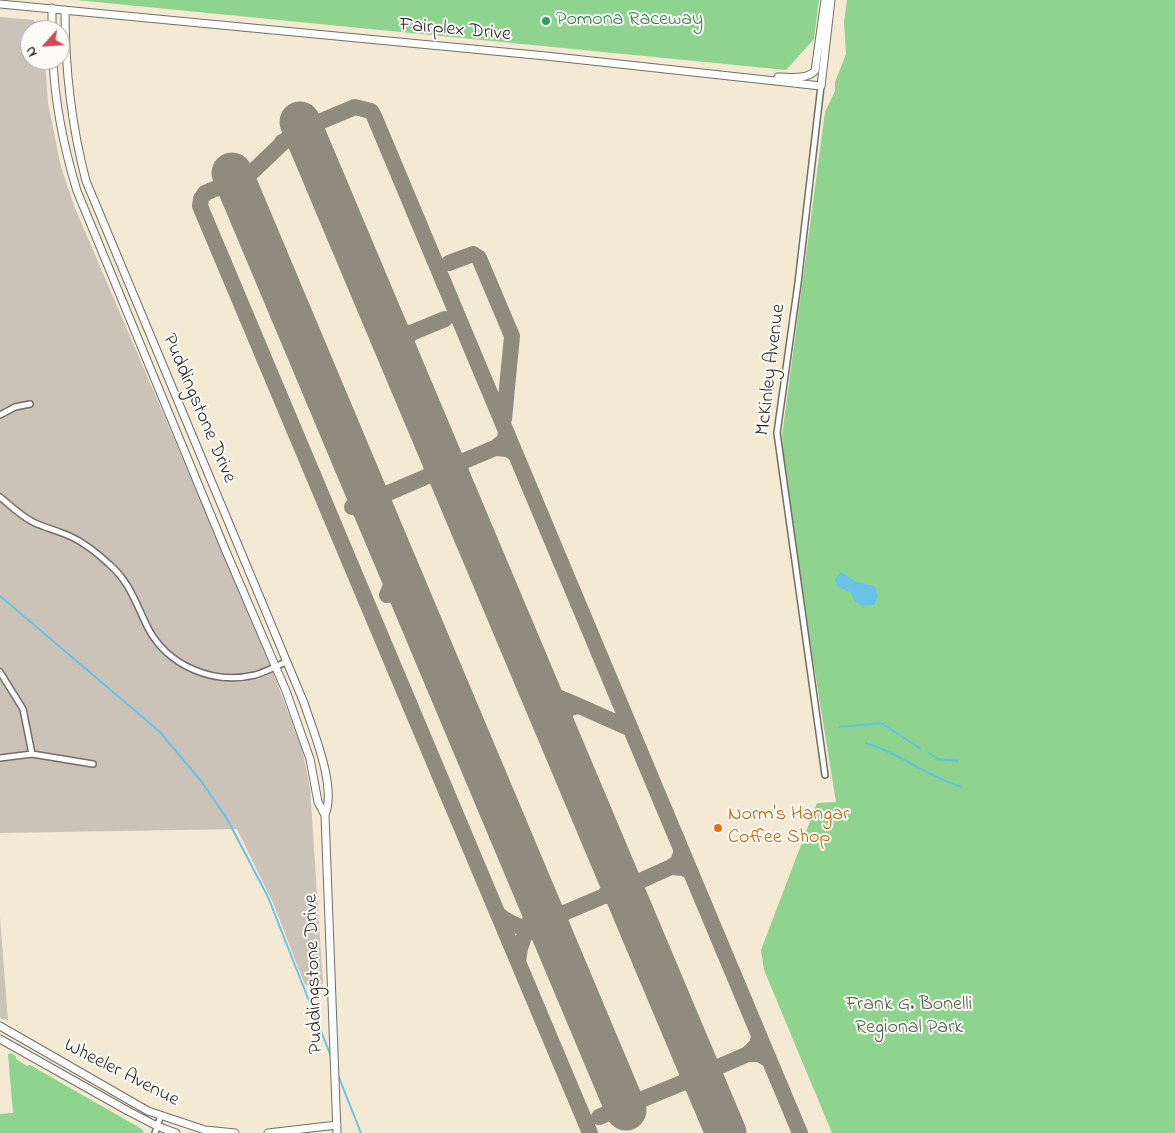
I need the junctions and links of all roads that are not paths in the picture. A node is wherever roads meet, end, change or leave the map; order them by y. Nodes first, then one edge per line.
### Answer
1 (825, 0) edge
2 (831, 0) edge
3 (0, 4) edge
4 (52, 8) junction
5 (65, 10) junction
6 (52, 20) edge
7 (54, 70) edge
8 (755, 78) junction
9 (821, 86) junction
10 (30, 404) dead end
11 (0, 415) edge
12 (0, 497) edge
13 (286, 662) junction
14 (276, 666) junction
15 (0, 672) edge
16 (32, 754) junction
17 (0, 758) edge
18 (93, 764) dead end
19 (825, 775) dead end
20 (325, 815) junction
21 (0, 1026) edge
22 (0, 1040) edge
23 (161, 1115) junction
24 (337, 1129) edge
25 (156, 1130) edge
26 (176, 1133) edge
27 (234, 1133) edge
28 (268, 1133) edge

1 - 8 street
2 - 9 street
3 - 4 street, Fairplex Drive
4 - 5 street, Fairplex Drive
4 - 6 street
5 - 8 street, Fairplex Drive
5 - 13 street, Puddingstone Drive
7 - 14 street, Puddingstone Drive
8 - 9 street, Fairplex Drive
9 - 19 street, McKinley Avenue
10 - 11 street
12 - 14 street
13 - 14 street
13 - 20 street, Puddingstone Drive
14 - 20 street, Puddingstone Drive
15 - 16 street
16 - 17 street
16 - 18 street
20 - 24 street, Puddingstone Drive
21 - 23 street, Wheeler Avenue
22 - 25 street, Wheeler Avenue
23 - 25 street
23 - 27 street, Wheeler Avenue
24 - 28 street
25 - 26 street, Wheeler Avenue

